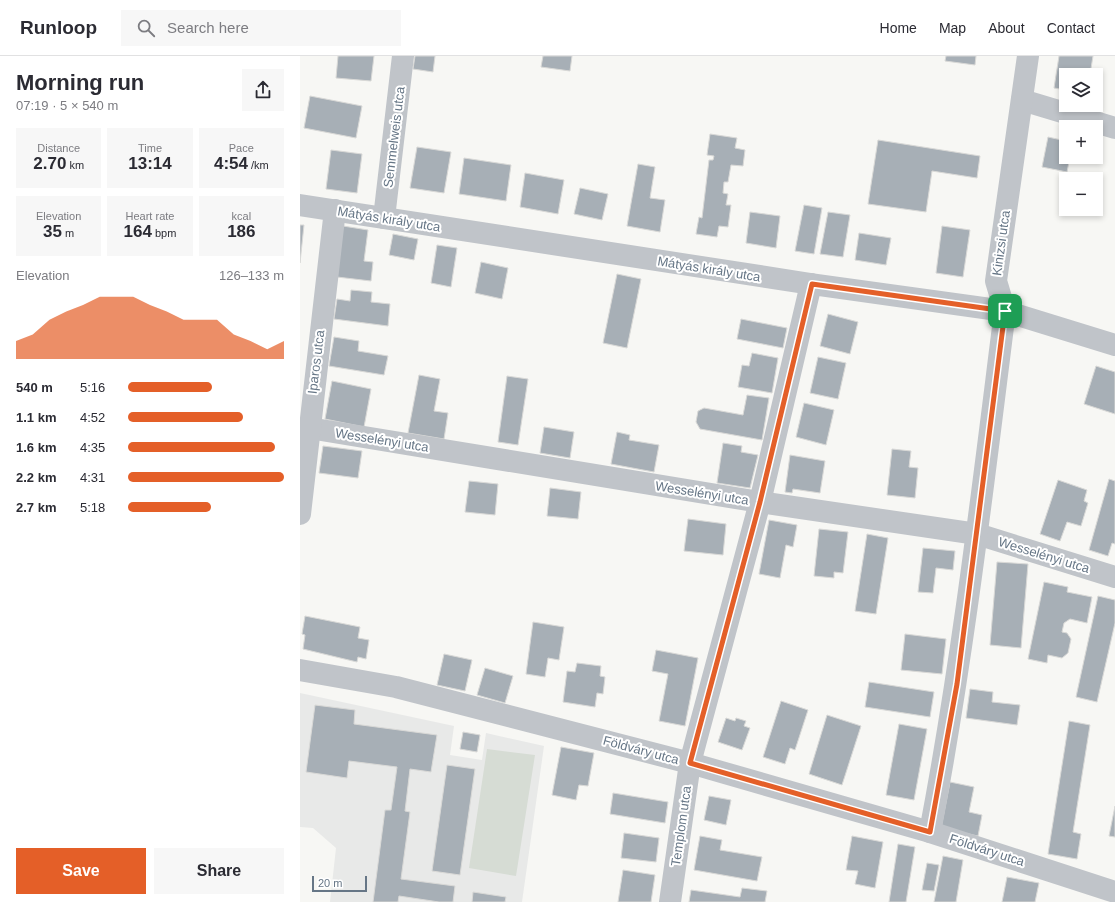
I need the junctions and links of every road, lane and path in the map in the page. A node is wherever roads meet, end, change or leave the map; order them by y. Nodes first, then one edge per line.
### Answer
1 (404, 56) edge
2 (1028, 56) edge
3 (1022, 100) junction
4 (1115, 128) edge
5 (300, 206) edge
6 (334, 210) junction
7 (384, 218) junction
8 (812, 284) junction
9 (1005, 311) junction
10 (1115, 345) edge
11 (308, 428) junction
12 (760, 502) junction
13 (300, 514) edge
14 (977, 534) junction
15 (1115, 577) edge
16 (300, 670) edge
17 (690, 763) junction
18 (930, 832) junction
19 (1115, 892) edge
20 (670, 902) edge

1 - 7 street, Semmelweis utca
2 - 3 street, Kinizsi utca
3 - 4 street
3 - 9 street, Kinizsi utca
5 - 6 street, Mátyás király utca
6 - 7 street, Mátyás király utca
6 - 11 street, Iparos utca
7 - 8 street, Mátyás király utca
8 - 9 street, Mátyás király utca
8 - 12 street, Templom utca
9 - 10 street, Mátyás király utca
9 - 14 street, Kinizsi utca
11 - 12 street, Wesselényi utca
11 - 13 street, Iparos utca
12 - 14 street, Wesselényi utca
12 - 17 street, Templom utca
14 - 15 street, Wesselényi utca
14 - 18 street, Kinizsi utca
16 - 17 street, Földváry utca
17 - 18 street, Földváry utca
17 - 20 street, Templom utca
18 - 19 street, Földváry utca

